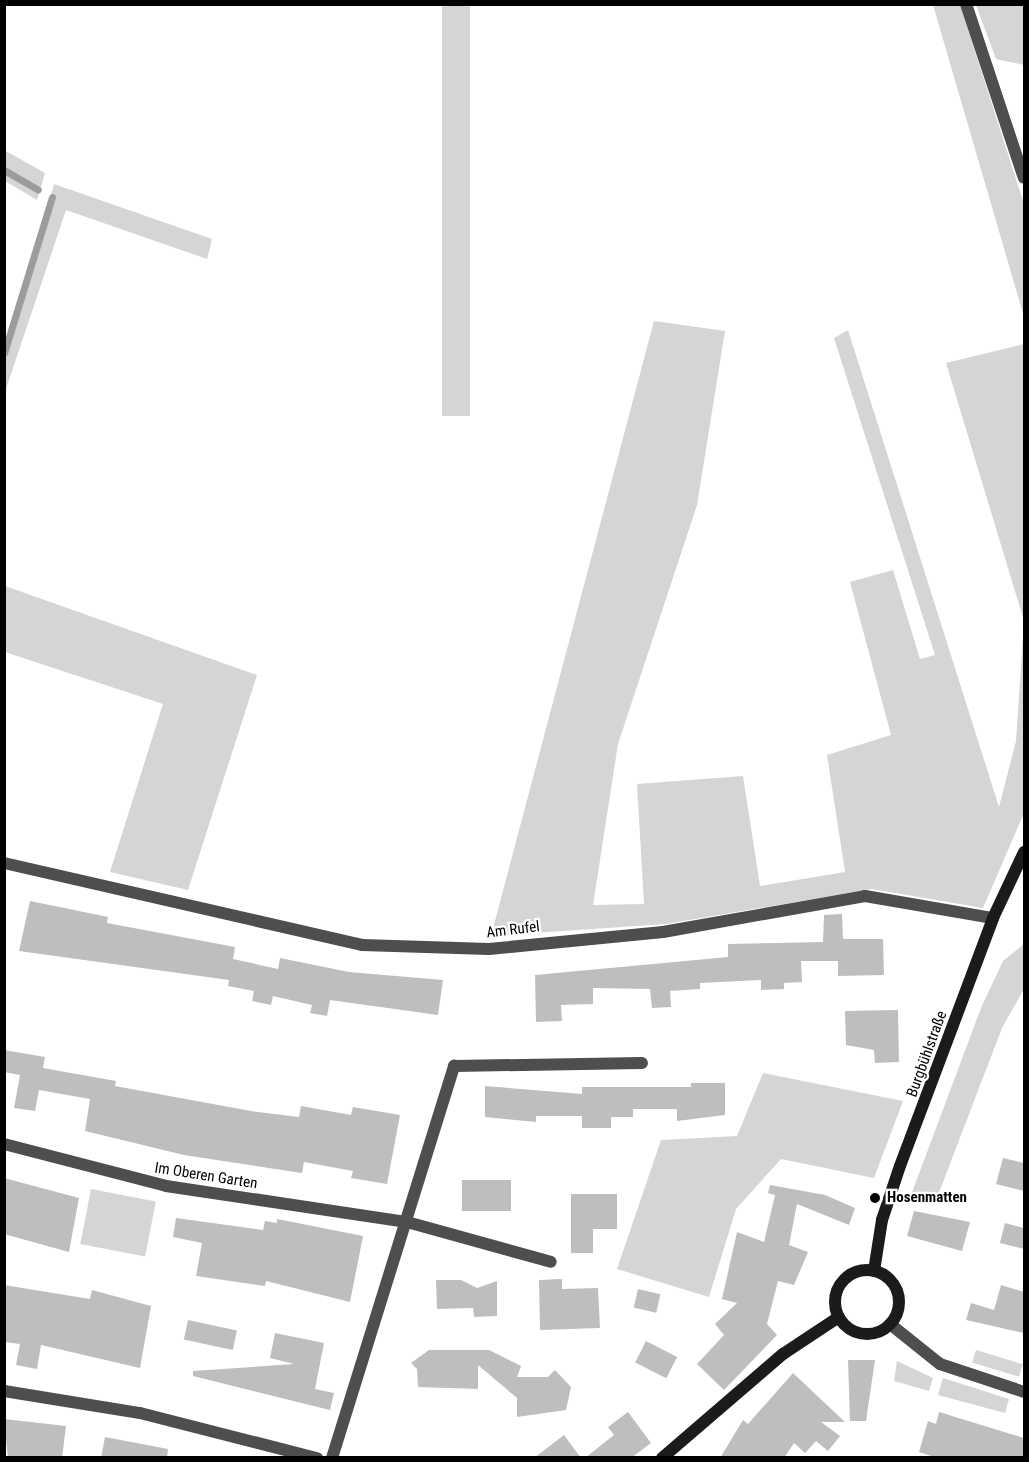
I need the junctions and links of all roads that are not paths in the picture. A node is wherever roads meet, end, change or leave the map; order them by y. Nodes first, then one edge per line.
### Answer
1 (966, 4) edge
2 (1024, 178) edge
3 (1024, 852) edge
4 (4, 863) edge
5 (993, 918) junction
6 (642, 1062) dead end
7 (4, 1144) edge
8 (407, 1222) junction
9 (551, 1262) dead end
10 (874, 1271) junction
11 (839, 1317) junction
12 (890, 1324) junction
13 (4, 1391) edge
14 (1024, 1392) edge
15 (316, 1458) edge
16 (332, 1458) edge
17 (662, 1458) edge

1 - 2 street
3 - 5 street, Burgbühlstraße
4 - 5 street, Am Rufel
5 - 10 street, Burgbühlstraße
6 - 8 street
7 - 8 street, Im Oberen Garten
8 - 9 street, Im Oberen Garten
8 - 16 street
10 - 11 street
10 - 12 street
11 - 12 street
11 - 17 street
12 - 14 street
13 - 15 street

